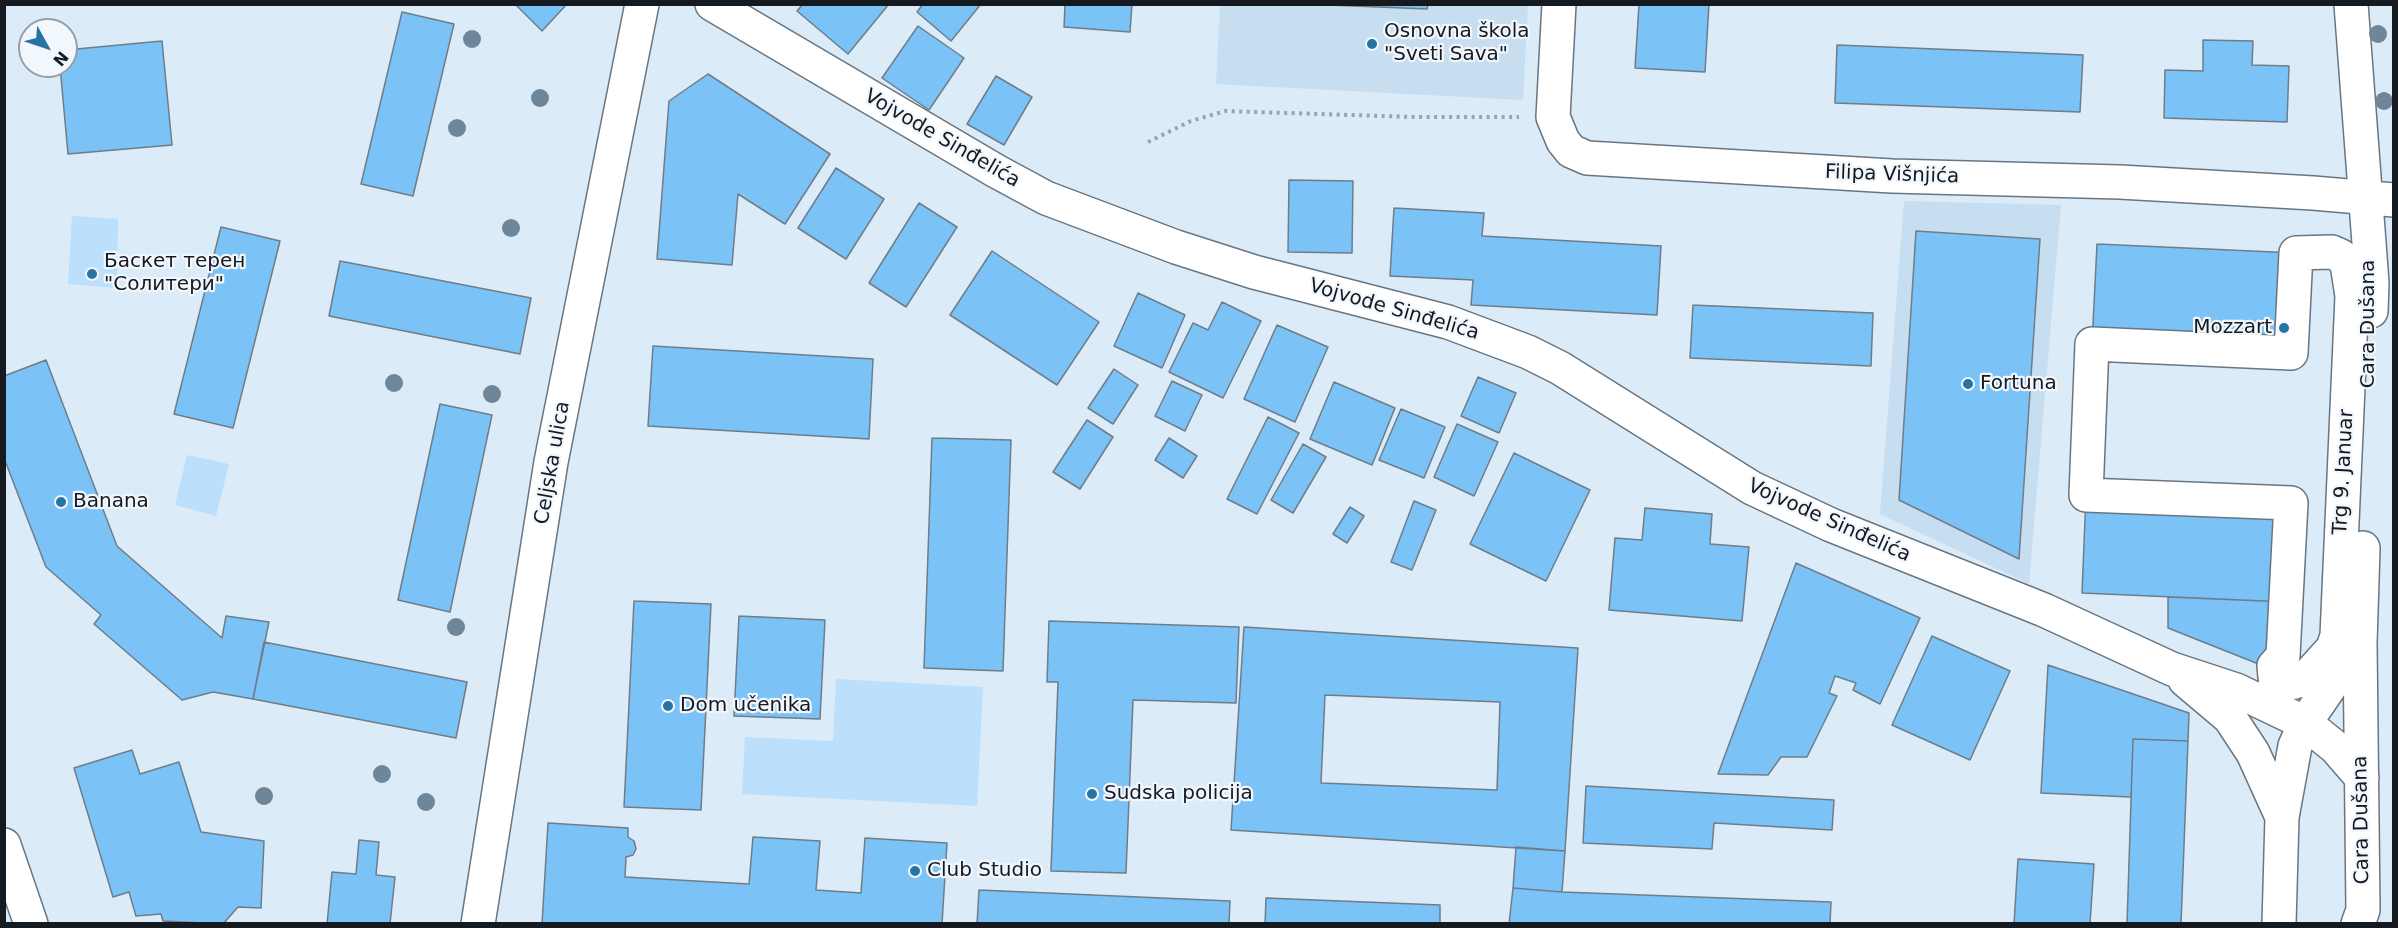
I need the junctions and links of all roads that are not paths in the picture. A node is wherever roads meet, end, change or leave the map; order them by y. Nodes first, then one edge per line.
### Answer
1 (642, 4) edge
2 (712, 4) edge
3 (1559, 4) edge
4 (2351, 4) edge
5 (2379, 199) edge
6 (2086, 495) joint
7 (2360, 643) junction
8 (2172, 669) junction
9 (2305, 723) junction
10 (2362, 777) junction
11 (2282, 817) junction
12 (4, 845) edge
13 (31, 924) edge
14 (478, 924) edge
15 (2279, 924) edge
16 (2358, 924) edge

1 - 14 street, Celjska ulica
2 - 8 street, Vojvode Sinđelića
3 - 5 street, Filipa Višnjića
4 - 5 street, Cara Dušana
5 - 7 street, Cara Dušana
6 - 6 street, Trg 9. Januar
7 - 9 street
7 - 10 street, Cara Dušana
8 - 9 street, Vojvode Sinđelića
8 - 11 street, Vojvode Sinđelića
9 - 10 street, Vojvode Sinđelića
9 - 11 street
10 - 16 street, Cara Dušana
11 - 15 street
12 - 13 street

